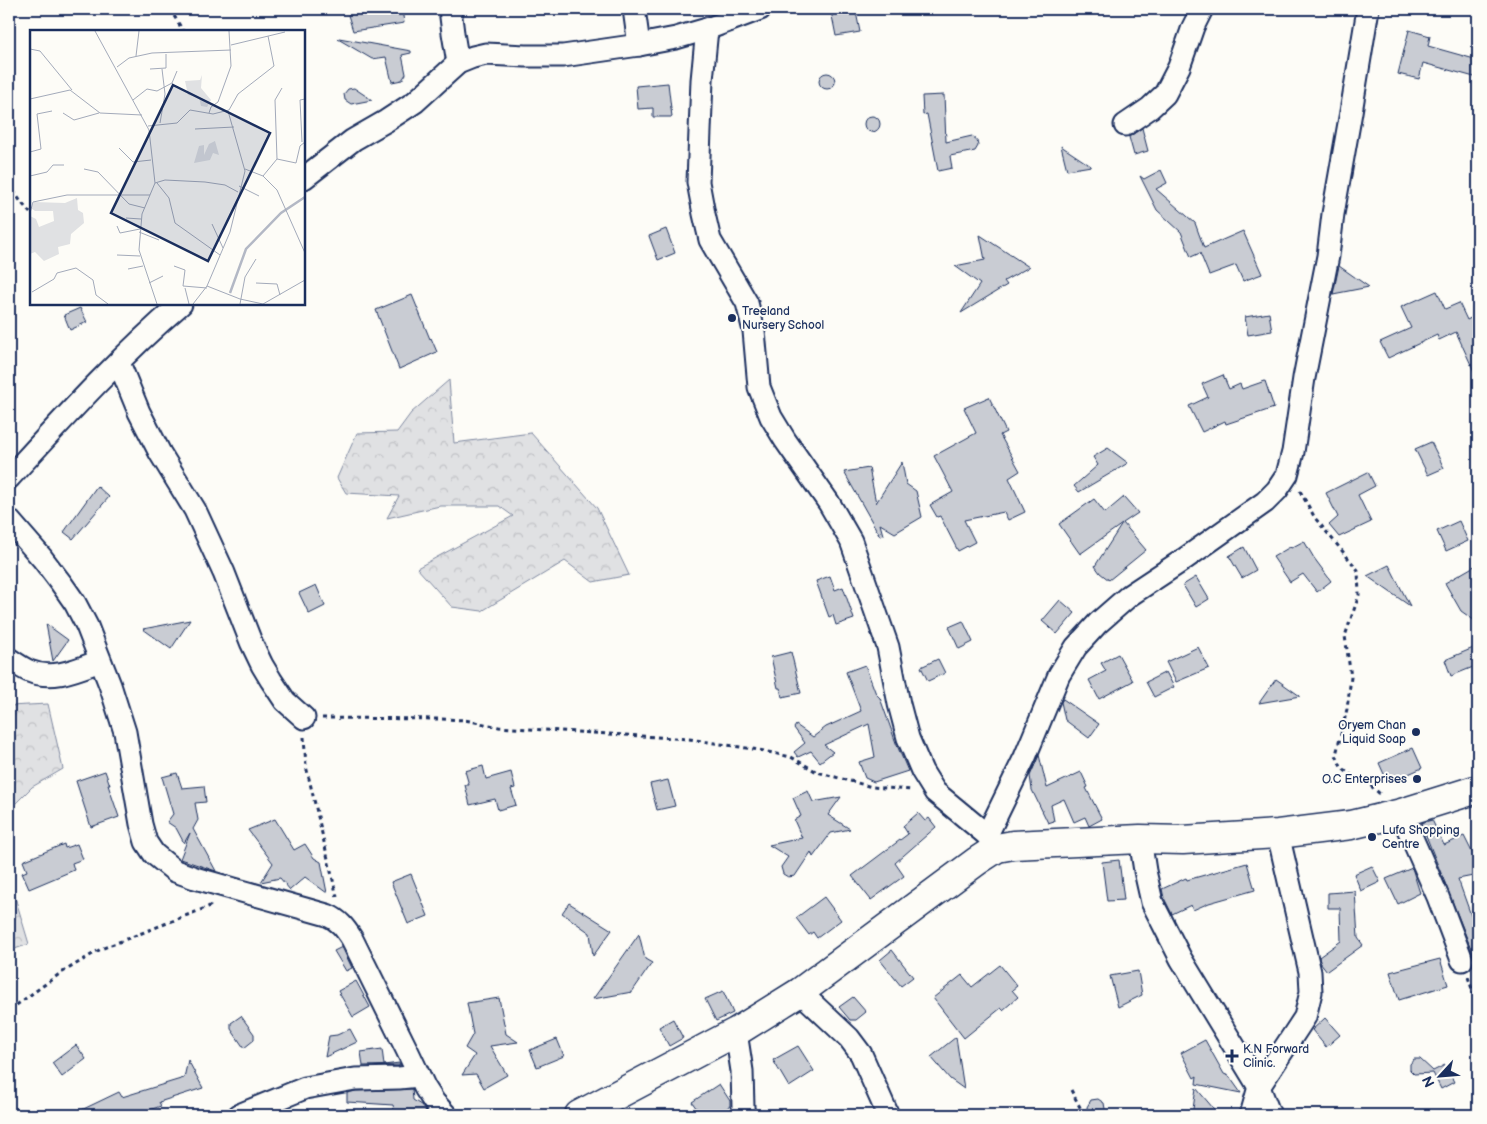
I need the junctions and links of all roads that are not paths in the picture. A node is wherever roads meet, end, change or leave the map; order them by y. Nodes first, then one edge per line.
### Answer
1 (450, 9) edge
2 (634, 9) edge
3 (760, 9) edge
4 (1202, 9) edge
5 (1368, 9) edge
6 (707, 29) junction
7 (639, 45) junction
8 (458, 63) junction
9 (1125, 125) dead end
10 (305, 177) edge
11 (180, 305) edge
12 (119, 363) junction
13 (9, 478) edge
14 (9, 520) edge
15 (9, 659) edge
16 (100, 660) junction
17 (304, 718) road end
18 (1478, 789) edge
19 (1401, 813) junction
20 (1278, 834) junction
21 (1140, 840) junction
22 (992, 842) junction
23 (1462, 960) road end
24 (800, 992) junction
25 (736, 1032) junction
26 (419, 1076) junction
27 (1259, 1087) junction
28 (239, 1115) edge
29 (446, 1115) edge
30 (579, 1115) edge
31 (744, 1115) edge
32 (888, 1115) edge
33 (1251, 1115) edge
34 (1270, 1115) edge

1 - 8 street
2 - 7 street
3 - 6 street
4 - 9 street
5 - 22 street
6 - 7 street
6 - 22 street
7 - 8 street
8 - 10 street
11 - 12 street
12 - 13 street
12 - 17 street
14 - 16 street
15 - 16 street
16 - 26 street
18 - 19 street
19 - 20 street
19 - 23 street
20 - 21 street
20 - 27 street
21 - 22 street
21 - 27 street
22 - 24 street
24 - 25 street
24 - 32 street
25 - 30 street
25 - 31 street
26 - 28 street
26 - 29 street
27 - 33 street
27 - 34 street

